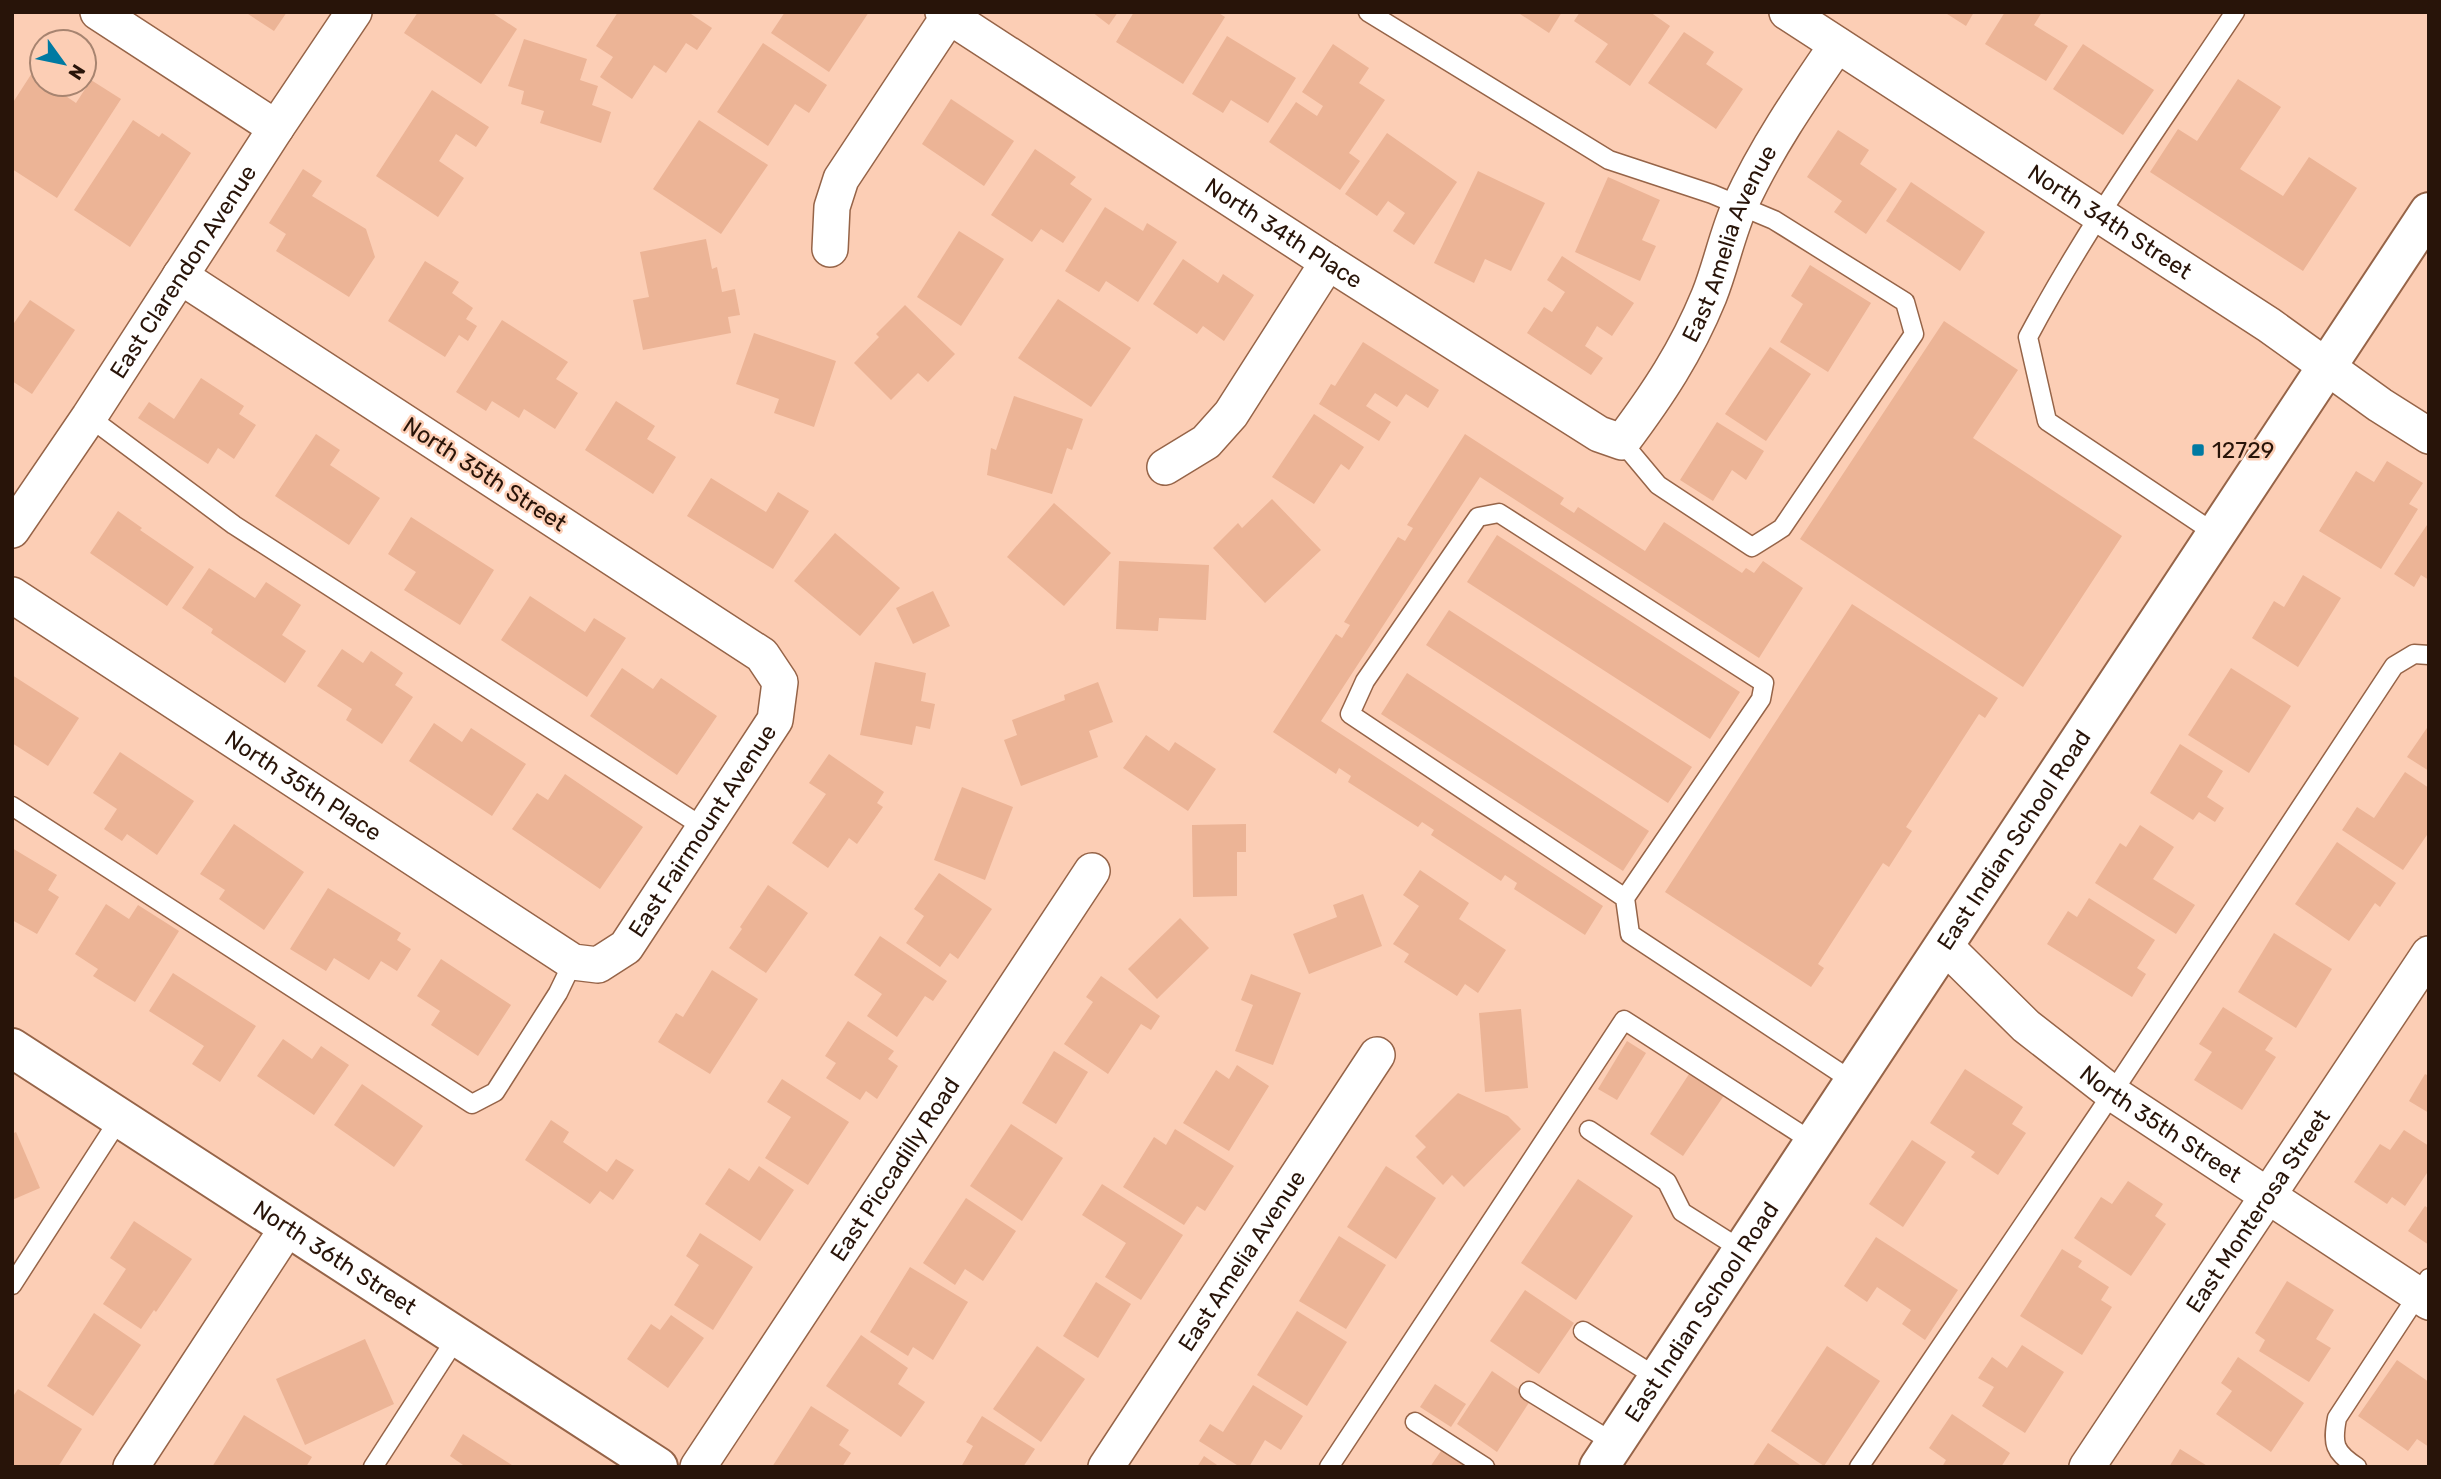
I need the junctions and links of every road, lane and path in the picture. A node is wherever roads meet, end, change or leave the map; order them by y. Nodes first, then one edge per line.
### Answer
1 (97, 12) edge
2 (354, 12) edge
3 (1368, 12) edge
4 (1787, 12) edge
5 (2235, 12) edge
6 (946, 14) edge
7 (1837, 45) junction
8 (276, 128) junction
9 (1740, 205) junction
10 (2429, 212) edge
11 (2100, 215) junction
12 (830, 249) dead end
13 (1328, 262) junction
14 (180, 276) junction
15 (2327, 366) junction
16 (89, 417) junction
17 (2429, 436) edge
18 (1622, 442) junction
19 (1165, 467) dead end
20 (18, 509) edge
21 (2216, 534) junction
22 (12, 595) edge
23 (2429, 655) edge
24 (780, 682) joint
25 (12, 806) edge
26 (703, 827) junction
27 (1092, 871) dead end
28 (1625, 898) junction
29 (1944, 945) junction
30 (2429, 954) edge
31 (585, 963) junction
32 (12, 1048) edge
33 (1377, 1055) dead end
34 (1854, 1082) junction
35 (2112, 1093) junction
36 (120, 1118) junction
37 (1589, 1130) dead end
38 (1813, 1142) junction
39 (2266, 1197) junction
40 (288, 1227) junction
41 (1742, 1250) junction
42 (12, 1285) edge
43 (2425, 1292) edge
44 (1583, 1331) dead end
45 (457, 1337) junction
46 (1658, 1378) junction
47 (1529, 1391) dead end
48 (1416, 1422) dead end
49 (1607, 1455) edge
50 (636, 1461) edge
51 (131, 1467) edge
52 (373, 1467) edge
53 (698, 1467) edge
54 (1106, 1467) edge
55 (1329, 1467) edge
56 (1485, 1467) edge
57 (1858, 1467) edge
58 (2087, 1467) edge
59 (2357, 1467) edge

1 - 8 street
2 - 8 street, East Clarendon Avenue
3 - 9 lane
4 - 7 street, North 34th Street
5 - 11 lane
6 - 12 street
6 - 13 street, North 34th Place
7 - 9 street, East Amelia Avenue
7 - 11 street, North 34th Street
8 - 14 street, East Clarendon Avenue
9 - 18 street, East Amelia Avenue
9 - 18 lane
10 - 15 main road, East Indian School Road
11 - 15 street, North 34th Street
11 - 21 lane
13 - 18 street, North 34th Place
13 - 19 street
14 - 16 street, East Clarendon Avenue
14 - 24 street, North 35th Street
15 - 17 street, North 34th Street
15 - 21 main road, East Indian School Road
16 - 20 street, East Clarendon Avenue
16 - 26 lane
21 - 29 main road, East Indian School Road
22 - 31 street, North 35th Place
23 - 35 lane
24 - 26 street, East Fairmount Avenue
25 - 31 lane
26 - 31 street, East Fairmount Avenue
27 - 53 street, East Piccadilly Road
28 - 28 lane
28 - 34 lane
29 - 34 main road, East Indian School Road
29 - 35 street, North 35th Street
30 - 39 street, East Monterosa Street
32 - 36 main road, North 36th Street
33 - 54 street, East Amelia Avenue
34 - 38 main road, East Indian School Road
35 - 39 street, North 35th Street
35 - 57 lane
36 - 40 main road, North 36th Street
36 - 42 lane
37 - 41 lane
38 - 41 main road, East Indian School Road
38 - 55 lane
39 - 43 street, North 35th Street
39 - 58 street, East Monterosa Street
40 - 45 main road, North 36th Street
40 - 51 street
41 - 46 main road, East Indian School Road
43 - 59 lane
44 - 46 lane
45 - 50 main road, North 36th Street
45 - 52 lane
46 - 49 main road, East Indian School Road
47 - 49 lane
48 - 56 lane

